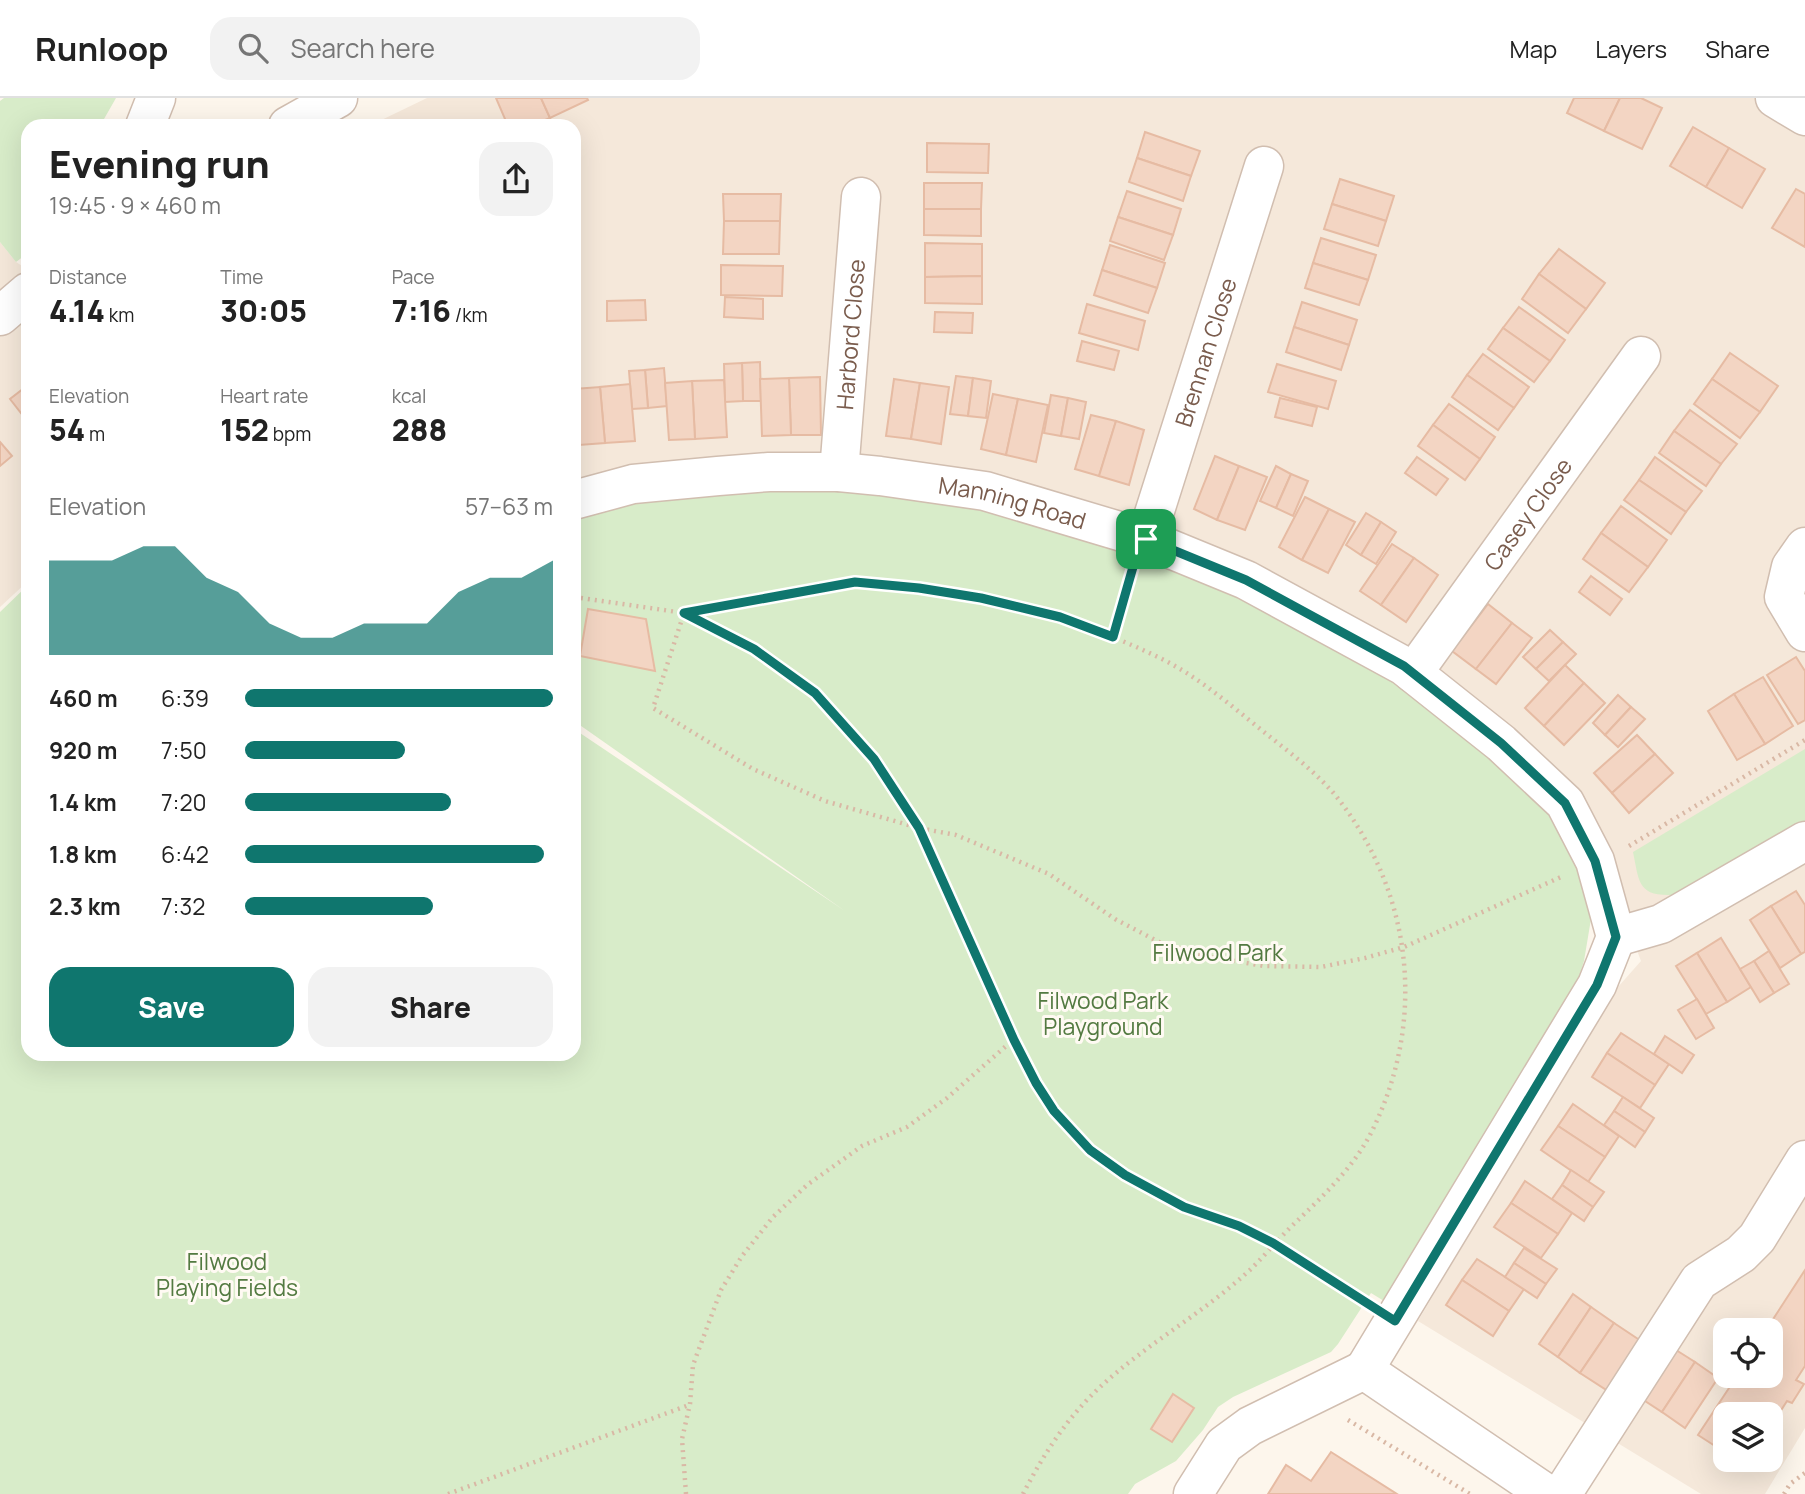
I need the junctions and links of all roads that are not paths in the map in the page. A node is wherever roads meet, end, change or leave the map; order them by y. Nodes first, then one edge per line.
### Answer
1 (156, 98) edge
2 (1775, 98) edge
3 (330, 100) edge
4 (1805, 116) edge
5 (148, 119) edge
6 (299, 119) edge
7 (1264, 166) dead end
8 (861, 197) dead end
9 (21, 298) edge
10 (0, 316) edge
11 (1641, 356) dead end
12 (839, 472) junction
13 (581, 492) edge
14 (1146, 539) junction
15 (1805, 547) edge
16 (1805, 632) edge
17 (1413, 673) junction
18 (1803, 846) edge
19 (1616, 937) junction
20 (1805, 1160) edge
21 (1364, 1370) junction
22 (1196, 1490) edge
23 (1547, 1494) edge
24 (1562, 1494) edge

1 - 5 street
2 - 4 street
3 - 6 street
7 - 14 street, Brennan Close
8 - 12 street, Harbord Close
9 - 10 street
11 - 17 street, Casey Close
12 - 13 street, Manning Road
12 - 14 street, Manning Road
14 - 17 street, Manning Road
15 - 16 street
17 - 19 street, Manning Road
18 - 19 street
19 - 21 street
20 - 24 street
21 - 22 street
21 - 23 street

